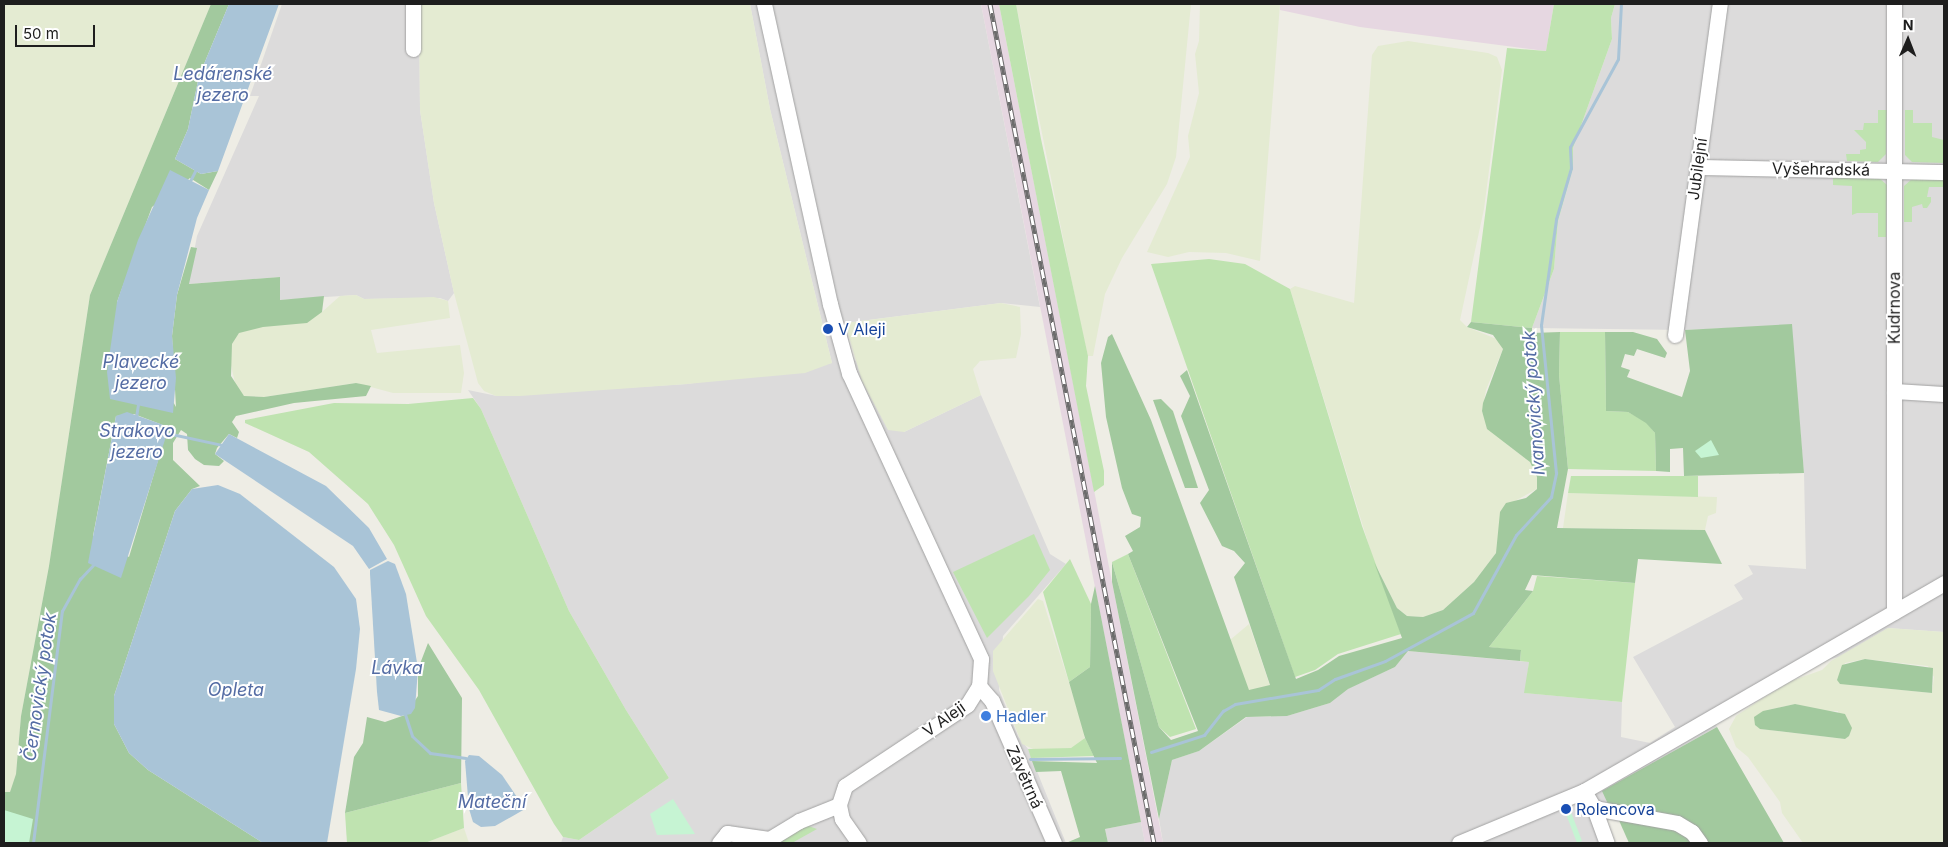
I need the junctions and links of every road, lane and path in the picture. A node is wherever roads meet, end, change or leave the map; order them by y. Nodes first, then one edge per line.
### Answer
1 (413, 4) edge
2 (764, 4) edge
3 (1720, 4) edge
4 (1894, 4) edge
5 (413, 49) dead end
6 (1697, 167) junction
7 (1894, 171) junction
8 (1944, 172) edge
9 (1676, 335) dead end
10 (1894, 391) junction
11 (1944, 394) edge
12 (1944, 582) edge
13 (1894, 612) junction
14 (980, 686) junction
15 (1584, 791) junction
16 (839, 805) junction
17 (1594, 808) junction
18 (766, 841) edge
19 (719, 843) edge
20 (859, 843) edge
21 (1054, 843) edge
22 (1458, 843) edge
23 (1607, 843) edge
24 (1700, 843) edge

1 - 5 street
2 - 14 street, V Aleji
3 - 6 street, Jubilejní
4 - 7 street, Kudrnova
6 - 7 street, Vyšehradská
6 - 9 street, Jubilejní
7 - 8 street, Vyšehradská
7 - 10 street, Kudrnova
10 - 11 street
10 - 13 street, Kudrnova
12 - 13 street
13 - 15 street
14 - 16 street, V Aleji
14 - 21 street, Závětrná
15 - 17 street
15 - 22 street
16 - 18 street
16 - 20 street
17 - 23 street
17 - 24 street
18 - 19 street

